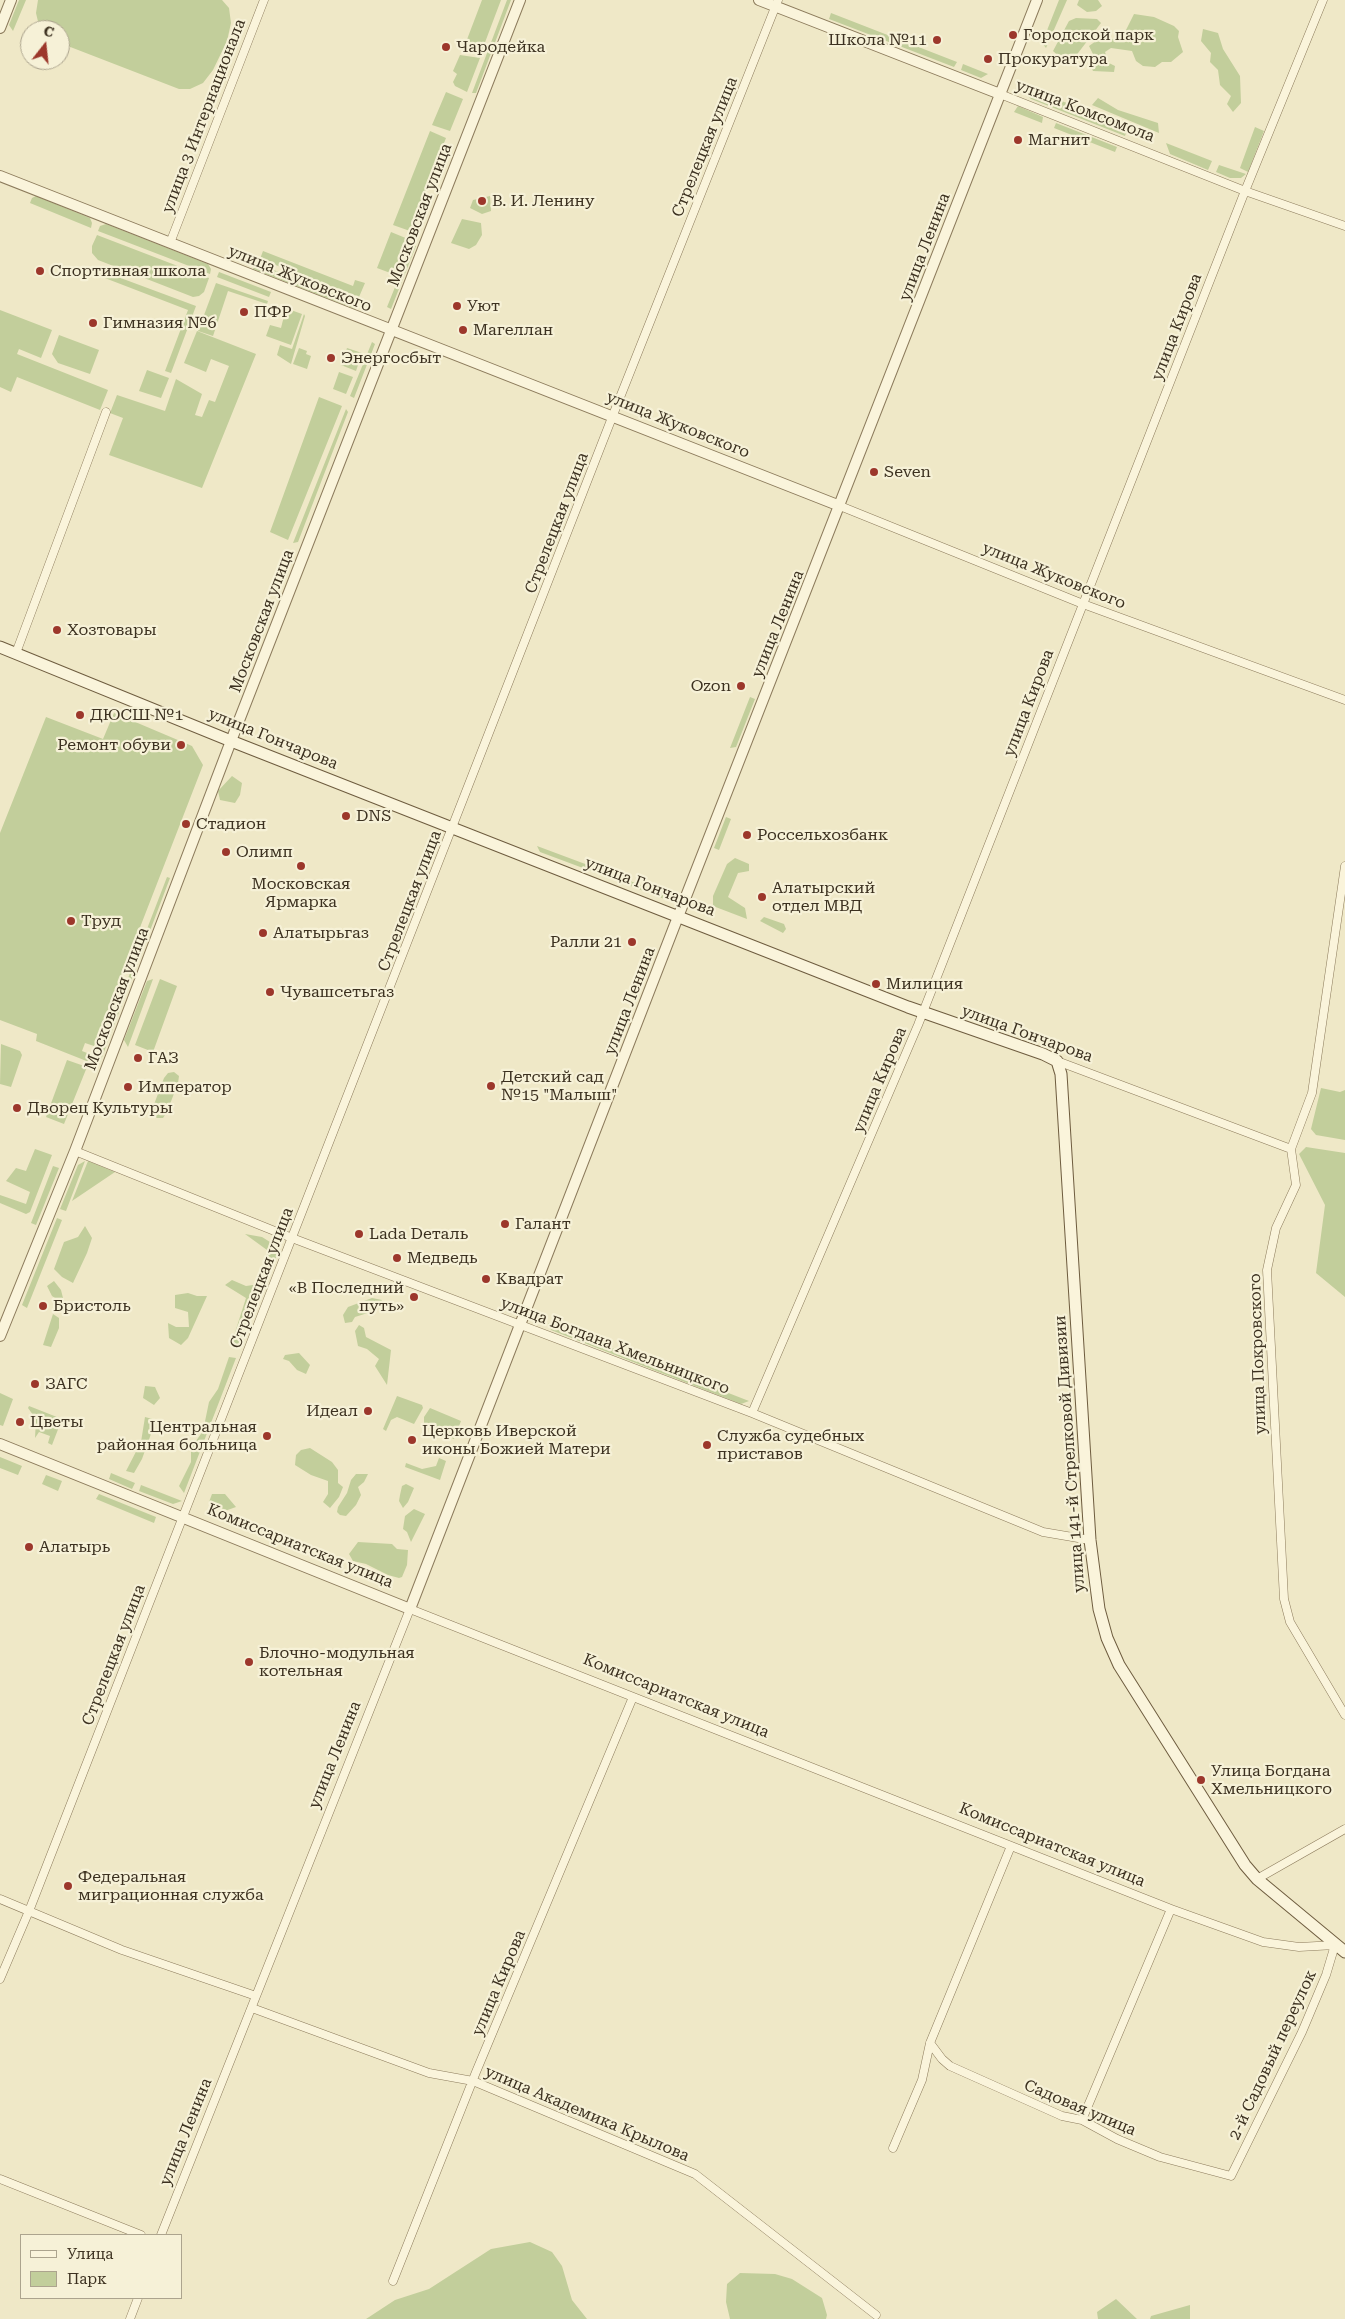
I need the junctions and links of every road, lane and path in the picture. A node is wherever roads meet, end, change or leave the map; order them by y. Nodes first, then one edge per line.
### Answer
1 (11, 0) edge
2 (264, 0) edge
3 (520, 0) edge
4 (759, 0) edge
5 (1037, 0) edge
6 (1323, 0) edge
7 (777, 3) edge
8 (0, 28) edge
9 (1000, 94) junction
10 (0, 176) edge
11 (1245, 191) junction
12 (1345, 226) edge
13 (170, 243) junction
14 (390, 331) junction
15 (106, 412) dead end
16 (613, 415) junction
17 (840, 506) junction
18 (1082, 604) junction
19 (0, 647) edge
20 (16, 653) junction
21 (1345, 700) edge
22 (231, 741) junction
23 (453, 828) junction
24 (1345, 866) edge
25 (678, 915) junction
26 (923, 1012) junction
27 (1057, 1061) junction
28 (1291, 1149) junction
29 (75, 1151) junction
30 (292, 1238) junction
31 (520, 1324) junction
32 (0, 1336) edge
33 (752, 1413) junction
34 (0, 1444) edge
35 (182, 1516) junction
36 (1090, 1540) junction
37 (410, 1608) junction
38 (633, 1696) junction
39 (1345, 1716) edge
40 (1345, 1828) edge
41 (1011, 1846) junction
42 (1257, 1879) junction
43 (0, 1899) edge
44 (1171, 1909) junction
45 (29, 1911) junction
46 (1340, 1949) edge
47 (0, 1979) edge
48 (256, 1996) junction
49 (252, 2008) junction
50 (930, 2043) junction
51 (472, 2081) junction
52 (1082, 2120) junction
53 (894, 2148) dead end
54 (1231, 2176) joint
55 (0, 2179) edge
56 (138, 2234) edge
57 (161, 2234) edge
58 (393, 2280) dead end
59 (138, 2299) edge
60 (876, 2315) dead end
61 (130, 2319) edge

1 - 8 street
2 - 13 street, улица 3 Интернационала
3 - 14 street, Московская улица
4 - 7 street, улица Комсомола
5 - 9 street, улица Ленина
6 - 11 street, улица Кирова
7 - 9 street, улица Комсомола
7 - 16 street, Стрелецкая улица
9 - 11 street, улица Комсомола
9 - 17 street, улица Ленина
10 - 13 street, улица Жуковского
11 - 12 street, улица Комсомола
11 - 18 street, улица Кирова
13 - 14 street, улица Жуковского
14 - 16 street, улица Жуковского
14 - 22 street, Московская улица
15 - 20 street
16 - 17 street, улица Жуковского
16 - 23 street, Стрелецкая улица
17 - 18 street, улица Жуковского
17 - 25 street, улица Ленина
18 - 21 street, улица Жуковского
18 - 26 street, улица Кирова
19 - 20 main road, улица Гончарова
20 - 22 main road, улица Гончарова
22 - 23 main road, улица Гончарова
22 - 29 street, Московская улица
23 - 25 main road, улица Гончарова
23 - 30 street, Стрелецкая улица
24 - 28 street, улица Покровского
25 - 26 main road, улица Гончарова
25 - 31 street, улица Ленина
26 - 27 main road, улица Гончарова
26 - 33 street, улица Кирова
27 - 28 street, улица Гончарова
27 - 36 main road, улица 141-й Стрелковой Дивизии
28 - 39 street, улица Покровского
29 - 30 street, улица Богдана Хмельницкого
29 - 32 street, Московская улица
30 - 31 street, улица Богдана Хмельницкого
30 - 35 street, Стрелецкая улица
31 - 33 street, улица Богдана Хмельницкого
31 - 37 street, улица Ленина
33 - 36 street, улица Богдана Хмельницкого
34 - 35 street, Комиссариатская улица
35 - 37 street, Комиссариатская улица
35 - 45 street, Стрелецкая улица
36 - 42 main road, улица 141-й Стрелковой Дивизии
37 - 38 street, Комиссариатская улица
37 - 48 street, улица Ленина
38 - 41 street, Комиссариатская улица
38 - 51 street, улица Кирова
40 - 42 street
41 - 44 street, Комиссариатская улица
41 - 50 street
42 - 46 main road, улица 141-й Стрелковой Дивизии
43 - 45 street
44 - 46 street, Комиссариатская улица
44 - 52 street
45 - 47 street, Стрелецкая улица
45 - 48 street
46 - 54 street, 2-й Садовый переулок
48 - 49 street, улица Ленина
49 - 51 street, улица Академика Крылова
49 - 57 street, улица Ленина
50 - 52 street, Садовая улица
50 - 53 street
51 - 58 street, улица Кирова
51 - 60 street, улица Академика Крылова
52 - 54 street, Садовая улица
55 - 56 street
59 - 61 street

